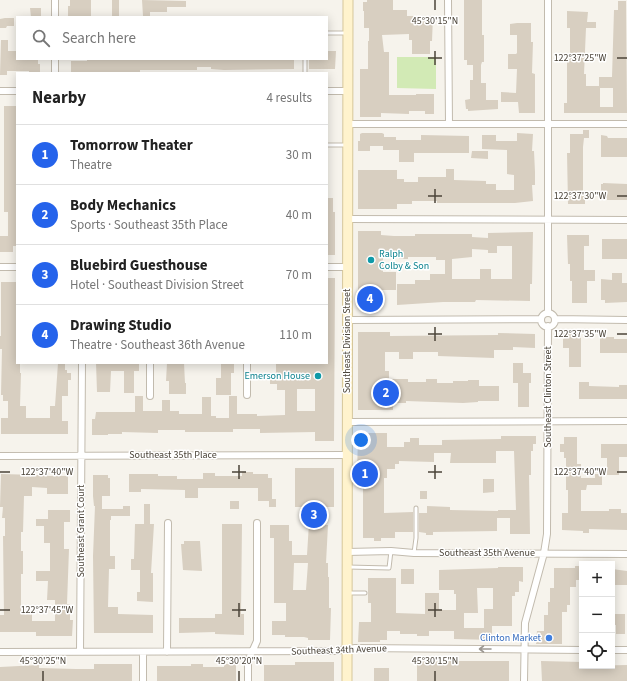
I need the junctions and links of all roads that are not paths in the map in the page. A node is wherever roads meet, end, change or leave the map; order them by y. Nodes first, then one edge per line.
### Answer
1 (55, 0) edge
2 (348, 0) edge
3 (448, 0) edge
4 (548, 0) edge
5 (55, 16) edge
6 (328, 33) edge
7 (348, 33) junction
8 (55, 60) edge
9 (305, 60) edge
10 (55, 72) edge
11 (306, 72) edge
12 (0, 91) edge
13 (16, 91) edge
14 (328, 91) edge
15 (348, 91) junction
16 (348, 124) junction
17 (449, 124) junction
18 (548, 124) junction
19 (627, 124) edge
20 (328, 145) edge
21 (348, 145) junction
22 (348, 219) junction
23 (548, 220) junction
24 (627, 220) edge
25 (0, 267) edge
26 (16, 267) edge
27 (328, 267) edge
28 (347, 267) junction
29 (548, 313) junction
30 (347, 320) junction
31 (541, 320) junction
32 (555, 320) junction
33 (627, 320) edge
34 (548, 326) junction
35 (82, 364) edge
36 (150, 364) edge
37 (247, 364) edge
38 (247, 395) dead end
39 (150, 396) dead end
40 (548, 421) junction
41 (627, 421) edge
42 (347, 422) junction
43 (347, 454) junction
44 (0, 456) edge
45 (82, 456) junction
46 (416, 508) dead end
47 (168, 523) dead end
48 (257, 523) dead end
49 (391, 551) junction
50 (347, 552) junction
51 (414, 552) junction
52 (544, 553) junction
53 (627, 554) edge
54 (347, 567) junction
55 (347, 593) junction
56 (365, 593) dead end
57 (524, 649) junction
58 (347, 650) junction
59 (579, 650) edge
60 (615, 650) edge
61 (627, 650) edge
62 (0, 652) edge
63 (80, 652) junction
64 (143, 652) junction
65 (167, 652) junction
66 (252, 652) junction
67 (143, 681) edge
68 (248, 681) edge
69 (347, 681) edge
70 (524, 681) edge

1 - 5 street
2 - 7 main road, Southeast Division Street
3 - 17 street
4 - 18 street
6 - 7 lane
7 - 15 main road, Southeast Division Street
8 - 10 street
9 - 11 lane
12 - 13 street
14 - 15 street
15 - 16 main road, Southeast Division Street
16 - 17 street
16 - 21 main road, Southeast Division Street
17 - 18 street
18 - 19 street
18 - 23 street
20 - 21 lane
21 - 22 main road, Southeast Division Street
22 - 23 street
22 - 28 main road, Southeast Division Street
23 - 24 street
23 - 29 street
25 - 26 street
27 - 28 street
28 - 30 main road, Southeast Division Street
29 - 31 street
29 - 32 street
30 - 31 street
30 - 42 main road, Southeast Division Street
31 - 34 street
32 - 33 street
32 - 34 street
34 - 40 street, Southeast Clinton Street
35 - 45 street, Southeast Grant Court
36 - 39 street
37 - 38 street
40 - 41 street
40 - 42 street
40 - 52 street, Southeast Clinton Street
42 - 43 main road, Southeast Division Street
43 - 45 street, Southeast 35th Place
43 - 50 main road, Southeast Division Street
44 - 45 street, Southeast 35th Place
45 - 63 street, Southeast Grant Court
46 - 51 lane
47 - 65 street
48 - 66 street
49 - 50 street, Southeast 35th Avenue
49 - 51 street, Southeast 35th Avenue
49 - 54 lane
50 - 54 main road, Southeast Division Street
51 - 52 street, Southeast 35th Avenue
52 - 53 street, Southeast 35th Avenue
52 - 57 street, Southeast Clinton Street
54 - 55 main road, Southeast Division Street
55 - 56 lane
55 - 58 main road, Southeast Division Street
57 -> 58 street, Southeast 34th Avenue
57 - 59 street, Southeast 34th Avenue
57 - 70 street, Southeast Clinton Street
58 - 66 street, Southeast 34th Avenue
58 - 69 main road, Southeast Division Street
60 - 61 street
62 - 63 street, Southeast 34th Avenue
63 - 64 street, Southeast 34th Avenue
64 - 65 street, Southeast 34th Avenue
64 - 67 street
65 - 66 street, Southeast 34th Avenue
66 - 68 street

